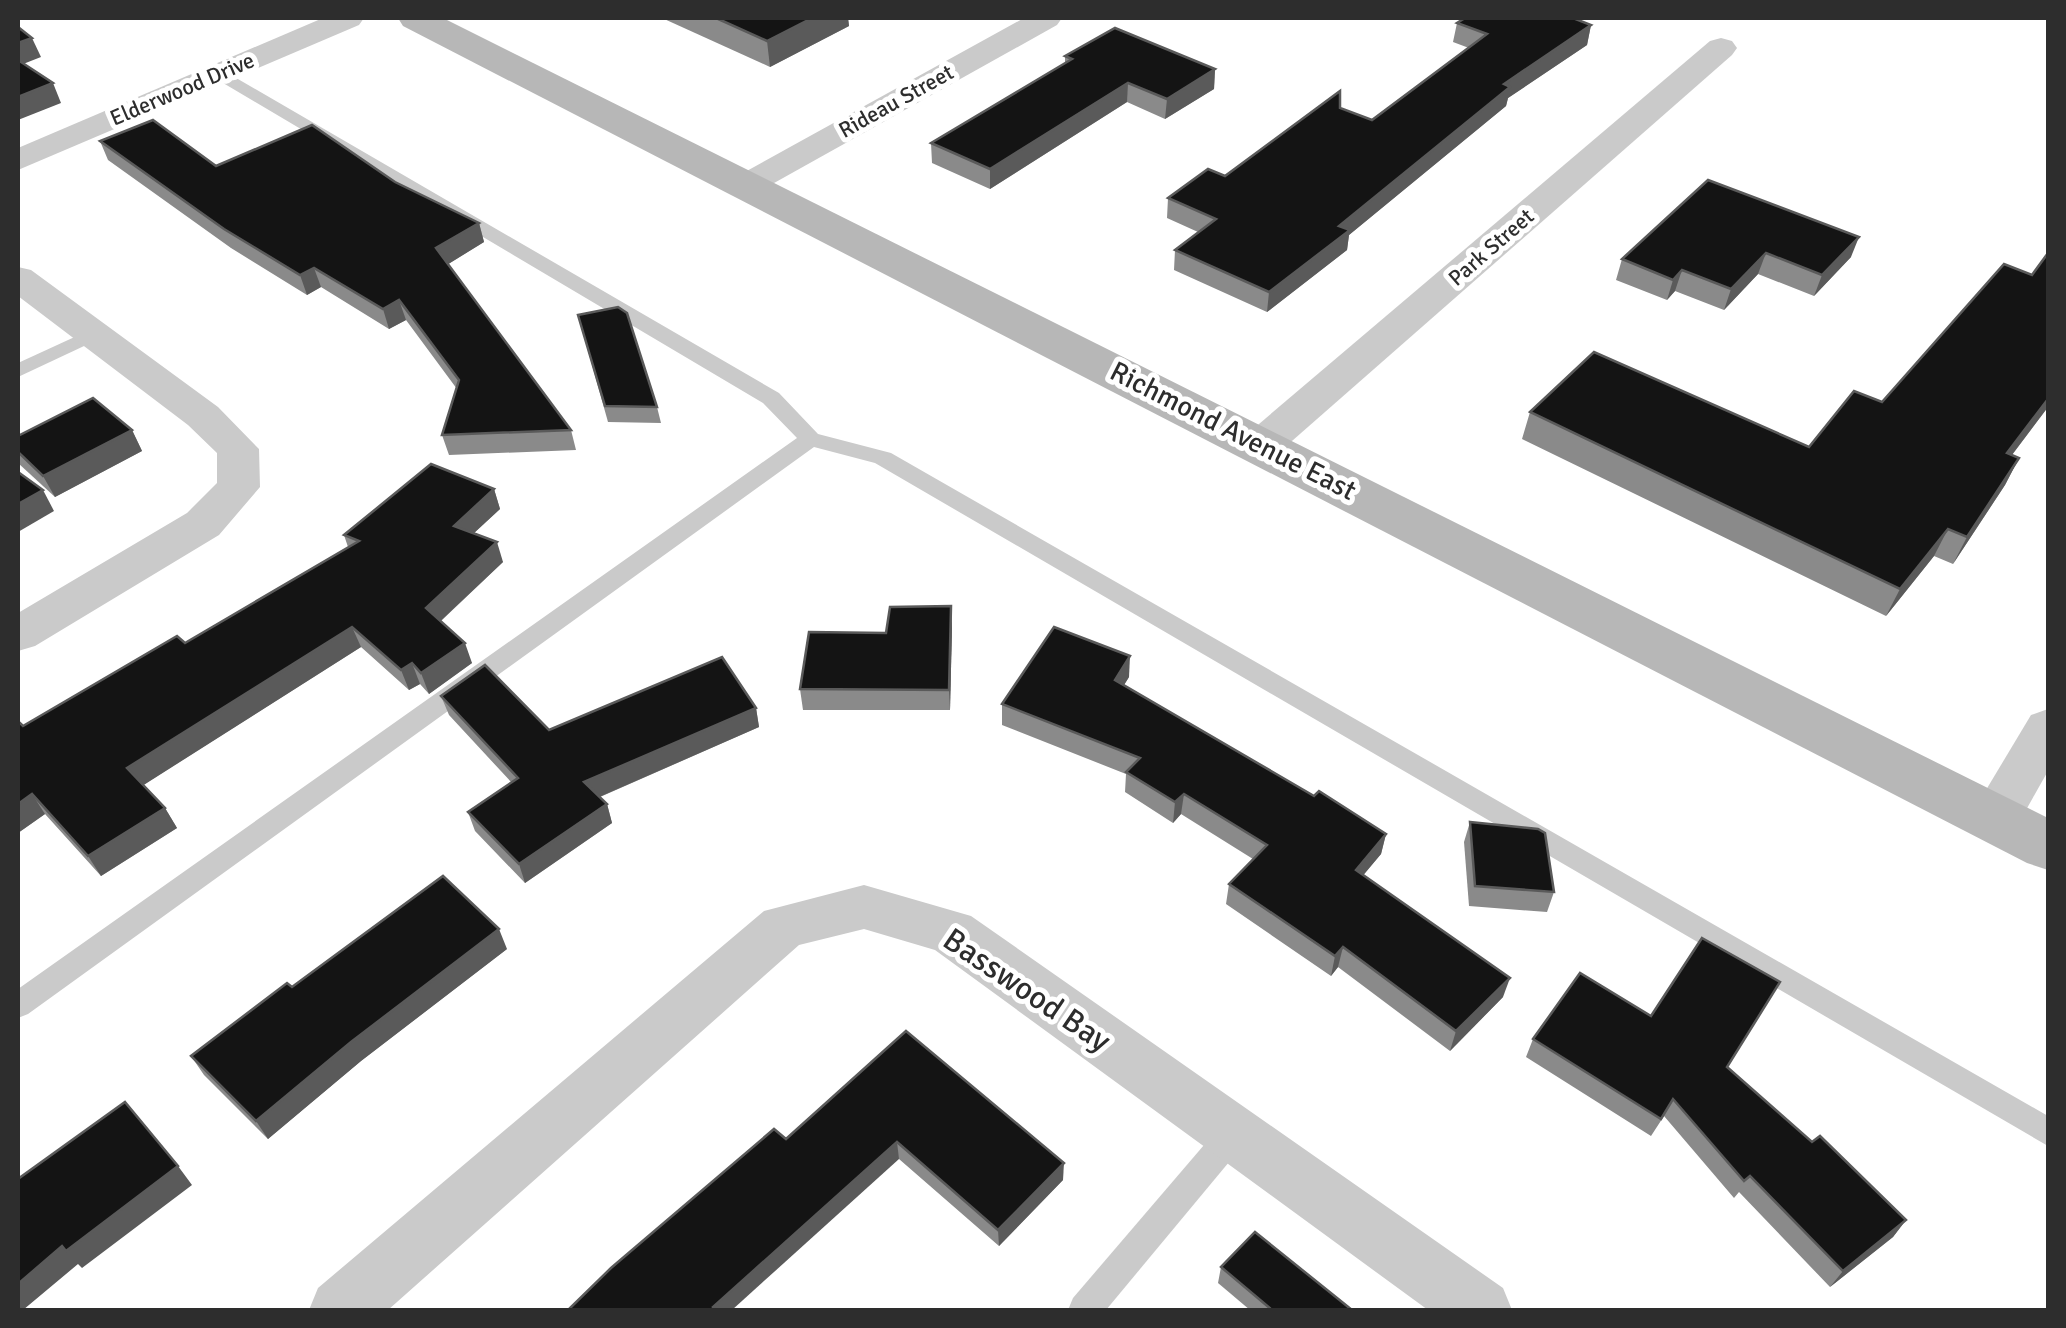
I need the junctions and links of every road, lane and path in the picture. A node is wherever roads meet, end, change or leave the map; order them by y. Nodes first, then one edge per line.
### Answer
1 (348, 18) edge
2 (416, 18) edge
3 (1046, 18) edge
4 (1721, 48) dead end
5 (220, 73) junction
6 (18, 160) edge
7 (746, 185) junction
8 (18, 278) edge
9 (92, 335) junction
10 (18, 372) edge
11 (810, 439) junction
12 (1261, 445) junction
13 (18, 634) edge
14 (2048, 728) edge
15 (1995, 819) junction
16 (2048, 846) edge
17 (18, 1005) edge
18 (2048, 1132) edge
19 (1233, 1134) junction
20 (342, 1310) edge
21 (1085, 1310) edge
22 (1480, 1310) edge

1 - 5 street, Elderwood Drive
2 - 7 main road, Richmond Avenue East
3 - 7 street, Rideau Street
4 - 12 street, Park Street
5 - 6 street, Elderwood Drive
5 - 11 lane
7 - 12 main road, Richmond Avenue East
8 - 9 street
9 - 10 lane
9 - 13 street
11 - 17 lane
11 - 18 lane
12 - 15 main road, Richmond Avenue East
14 - 15 street
15 - 16 main road, Richmond Avenue East
19 - 20 street, Basswood Bay
19 - 21 lane
19 - 22 street, Basswood Bay

